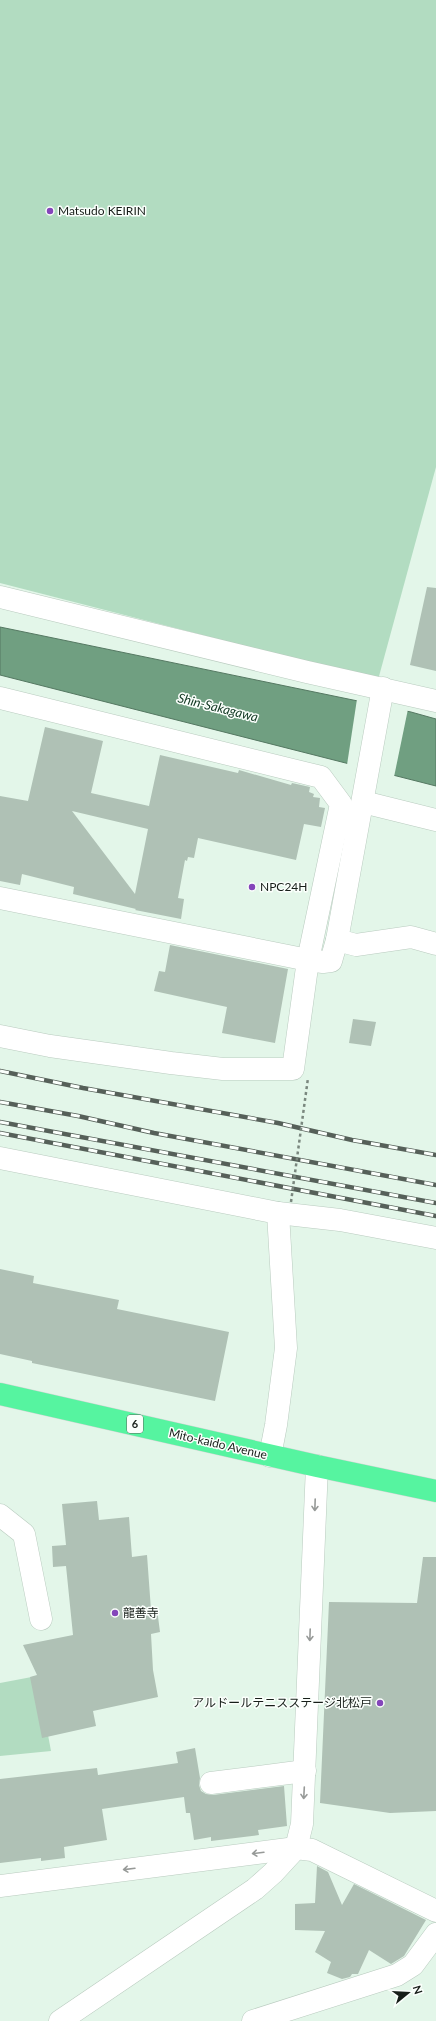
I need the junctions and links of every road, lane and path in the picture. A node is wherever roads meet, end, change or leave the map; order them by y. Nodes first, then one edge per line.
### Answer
1 (0, 596) edge
2 (382, 694) junction
3 (0, 698) edge
4 (436, 701) edge
5 (363, 802) junction
6 (436, 820) edge
7 (0, 898) edge
8 (337, 940) junction
9 (436, 944) edge
10 (308, 960) junction
11 (0, 1036) edge
12 (308, 1078) dead end
13 (0, 1158) edge
14 (285, 1207) junction
15 (436, 1238) edge
16 (0, 1394) edge
17 (270, 1456) junction
18 (317, 1466) junction
19 (436, 1491) edge
20 (0, 1515) edge
21 (41, 1619) dead end
22 (305, 1771) junction
23 (211, 1783) dead end
24 (296, 1848) junction
25 (0, 1886) edge
26 (436, 1912) edge
27 (436, 1934) edge
28 (60, 2021) edge
29 (253, 2021) edge

1 - 2 street
2 - 4 street
2 - 5 street
3 - 10 street
5 - 6 street
5 - 8 street
7 - 10 street
8 - 9 street
8 - 10 street
10 - 11 street
12 - 14 path, bridge
13 - 14 street
14 - 15 street
14 - 17 street
16 - 17 highway, Mito-kaido Avenue / 6
17 - 18 highway, Mito-kaido Avenue / 6
18 - 19 highway, Mito-kaido Avenue / 6
18 -> 22 street
20 - 21 street
22 - 23 street
22 -> 24 street
24 -> 25 street
24 - 26 street
24 - 28 street
27 - 29 street

